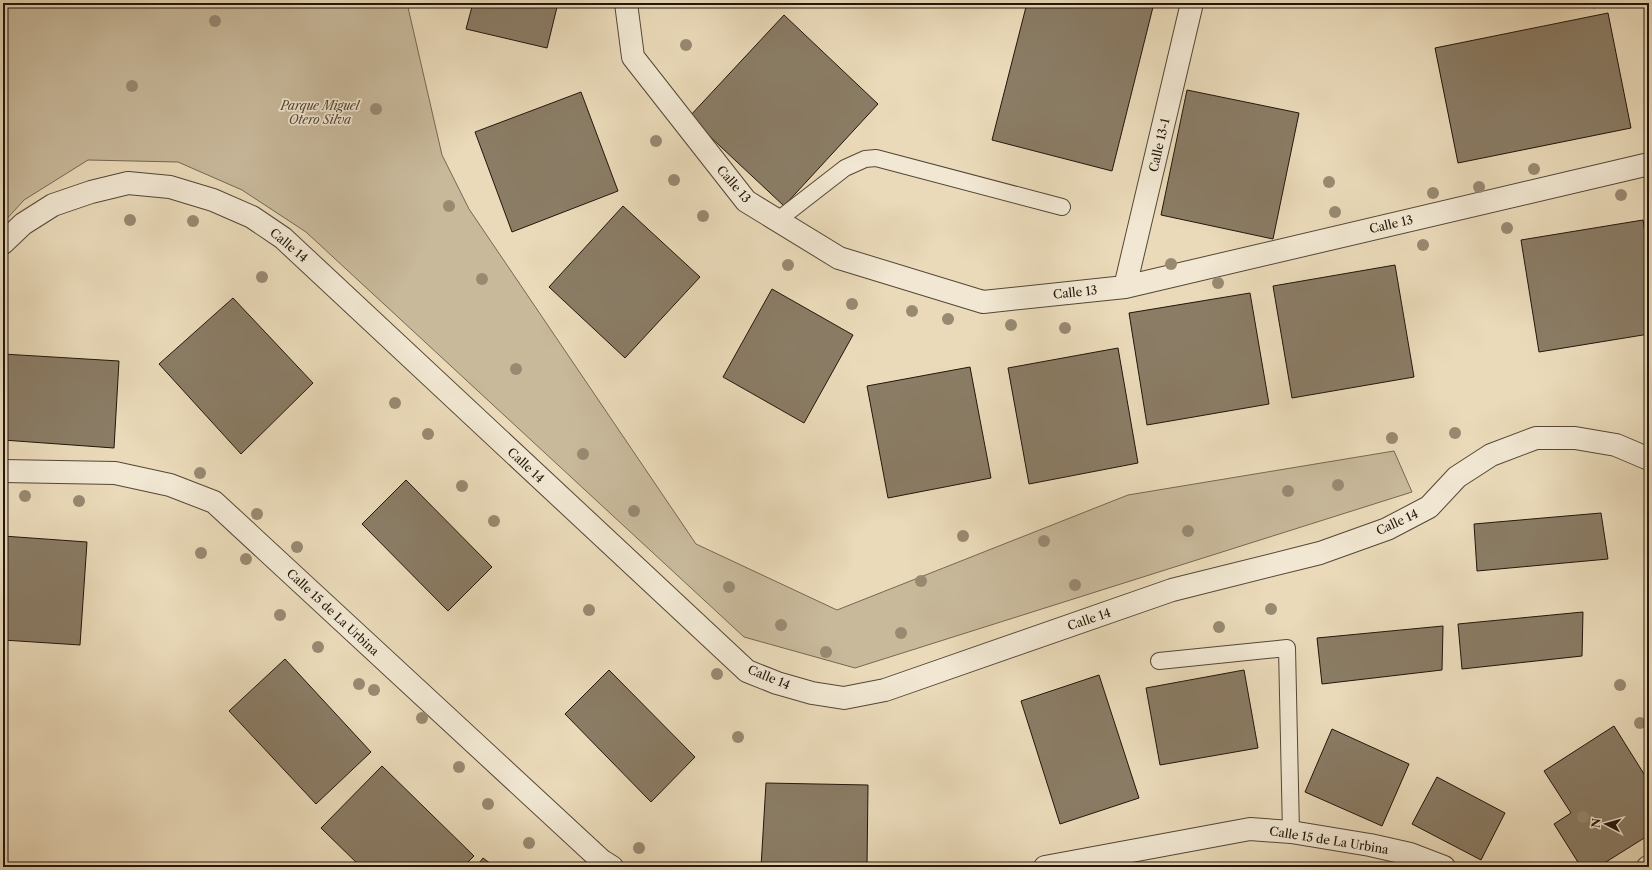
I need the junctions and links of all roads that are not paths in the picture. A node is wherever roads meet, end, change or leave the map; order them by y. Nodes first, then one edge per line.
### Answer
1 (626, 3) edge
2 (1192, 3) edge
3 (1649, 164) edge
4 (1062, 207) dead end
5 (778, 220) junction
6 (3, 243) edge
7 (1125, 287) junction
8 (1649, 459) edge
9 (3, 471) edge
10 (1159, 661) dead end
11 (1291, 832) junction
12 (1070, 865) edge
13 (612, 867) edge
14 (1045, 867) edge
15 (1444, 867) edge

1 - 5 street, Calle 13
2 - 7 street, Calle 13-1
3 - 7 street, Calle 13
4 - 5 lane
5 - 7 street, Calle 13
6 - 8 street, Calle 14
9 - 13 street, Calle 15 de La Urbina
10 - 11 lane
11 - 12 street, Calle 15 de La Urbina
11 - 15 street, Calle 15 de La Urbina
12 - 14 street, Calle 15 de La Urbina

